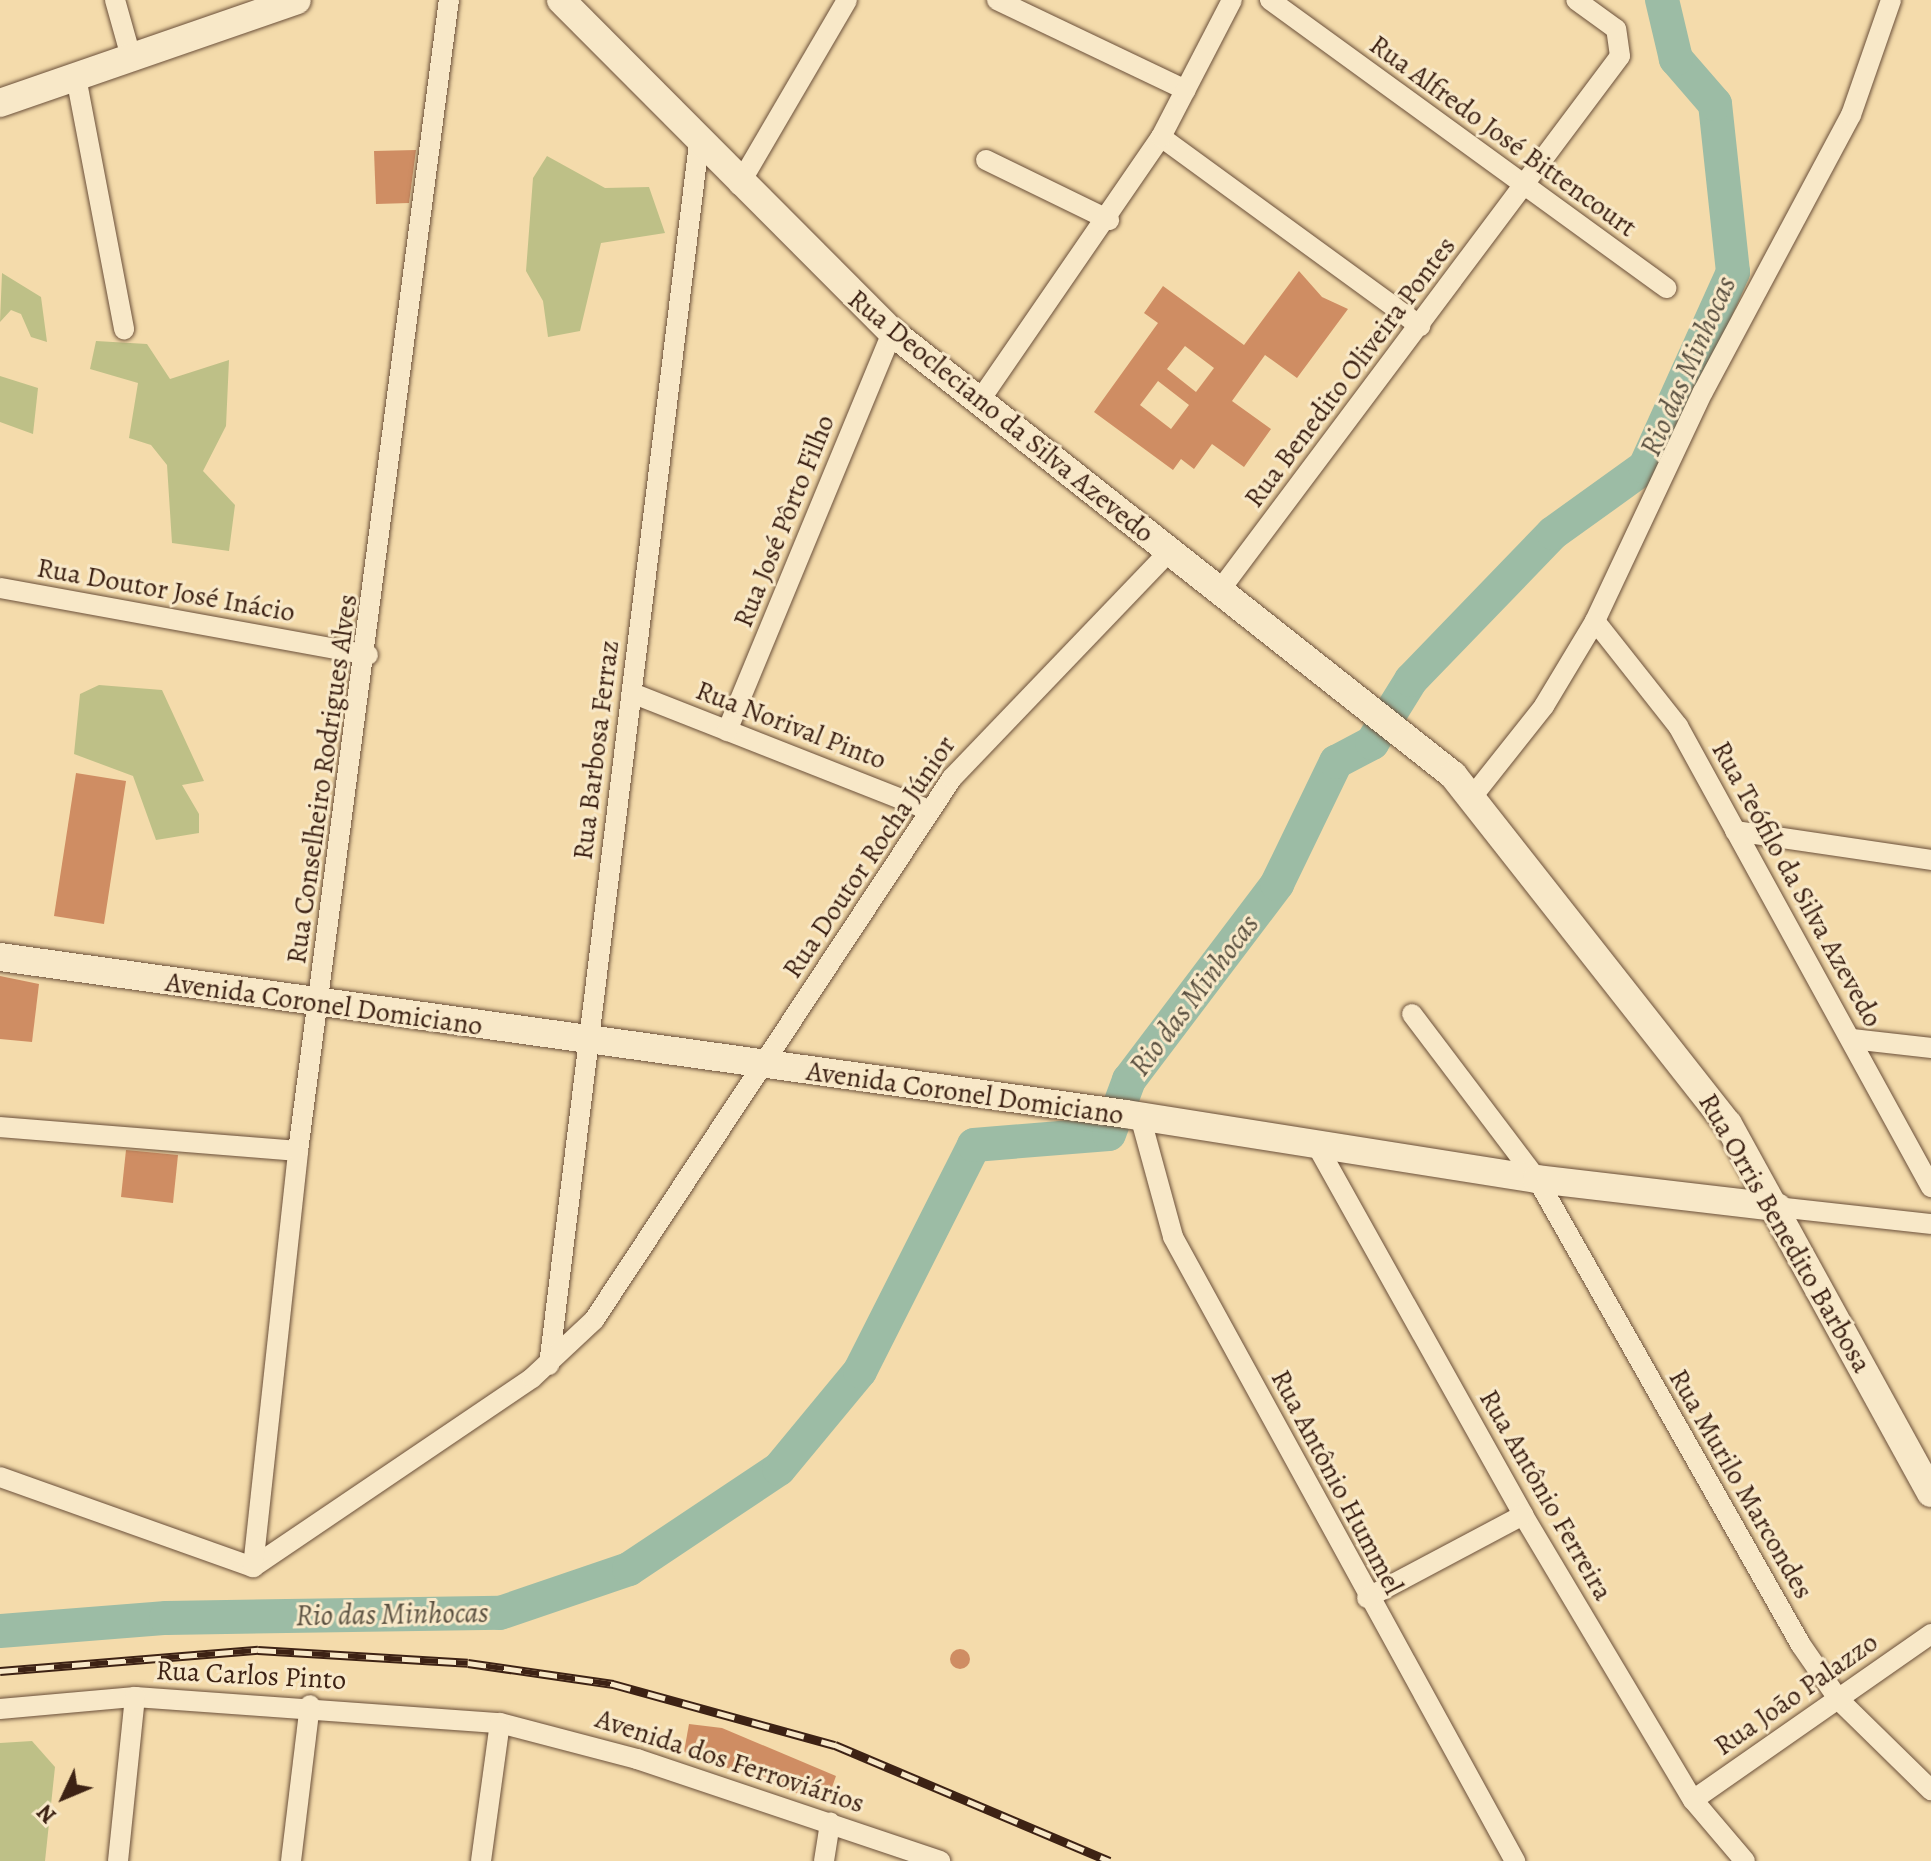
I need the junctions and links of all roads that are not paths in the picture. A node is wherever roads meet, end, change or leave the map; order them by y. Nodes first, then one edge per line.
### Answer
1 (115, 0) edge
2 (297, 0) edge
3 (449, 0) edge
4 (561, 0) edge
5 (847, 0) edge
6 (997, 0) edge
7 (1232, 0) edge
8 (1270, 0) edge
9 (1576, 0) edge
10 (1891, 0) edge
11 (131, 57) junction
12 (76, 77) junction
13 (1186, 90) junction
14 (0, 103) edge
15 (1161, 137) junction
16 (699, 143) junction
17 (986, 160) dead end
18 (739, 185) junction
19 (1524, 187) junction
20 (1109, 220) junction
21 (1666, 288) dead end
22 (1420, 326) junction
23 (124, 329) dead end
24 (892, 332) junction
25 (978, 403) junction
26 (1169, 552) junction
27 (0, 588) edge
28 (1220, 590) junction
29 (1595, 621) junction
30 (368, 655) junction
31 (632, 693) junction
32 (727, 731) junction
33 (1472, 797) junction
34 (929, 810) junction
35 (1735, 831) junction
36 (1931, 860) edge
37 (0, 957) edge
38 (319, 1007) junction
39 (1412, 1014) dead end
40 (587, 1037) junction
41 (1852, 1039) junction
42 (1931, 1048) edge
43 (764, 1067) junction
44 (1133, 1115) junction
45 (0, 1127) edge
46 (1316, 1144) junction
47 (298, 1151) junction
48 (1537, 1179) junction
49 (1931, 1187) edge
50 (1777, 1207) junction
51 (1931, 1224) edge
52 (549, 1365) junction
53 (0, 1477) edge
54 (1931, 1493) edge
55 (1523, 1515) junction
56 (262, 1562) junction
57 (1367, 1598) junction
58 (1931, 1634) edge
59 (135, 1697) junction
60 (1839, 1700) junction
61 (310, 1705) junction
62 (0, 1709) edge
63 (500, 1723) junction
64 (1931, 1790) edge
65 (1693, 1800) junction
66 (830, 1822) junction
67 (1734, 1857) edge
68 (118, 1861) edge
69 (291, 1861) edge
70 (481, 1861) edge
71 (824, 1861) edge
72 (940, 1861) edge
73 (1515, 1861) edge

1 - 11 street
2 - 11 main road
3 - 30 street, Rua Conselheiro Rodrigues Alves
4 - 16 main road, Rua Deocleciano da Silva Azevedo
5 - 18 street
6 - 13 street
7 - 13 street
8 - 19 street, Rua Alfredo José Bittencourt
9 - 19 street, Rua Benedito Oliveira Pontes
10 - 29 street
11 - 12 main road
12 - 14 main road
12 - 23 street
13 - 15 street
15 - 20 street
15 - 22 street
16 - 18 main road, Rua Deocleciano da Silva Azevedo
16 - 31 street, Rua Barbosa Ferraz
17 - 20 street
18 - 24 main road, Rua Deocleciano da Silva Azevedo
19 - 21 street, Rua Alfredo José Bittencourt
19 - 22 street, Rua Benedito Oliveira Pontes
20 - 25 street
22 - 28 street, Rua Benedito Oliveira Pontes
24 - 25 main road, Rua Deocleciano da Silva Azevedo
24 - 32 street, Rua José Pôrto Filho
25 - 26 main road, Rua Deocleciano da Silva Azevedo
26 - 28 main road, Rua Deocleciano da Silva Azevedo
26 - 34 street, Rua Doutor Rocha Júnior
27 - 30 street, Rua Doutor José Inácio
28 - 33 main road, Rua Deocleciano da Silva Azevedo
29 - 33 street
29 - 35 street, Rua Teófilo da Silva Azevedo
30 - 38 street, Rua Conselheiro Rodrigues Alves
31 - 32 street, Rua Norival Pinto
31 - 40 street, Rua Barbosa Ferraz
32 - 34 street, Rua Norival Pinto
33 - 50 main road, Rua Orris Benedito Barbosa
34 - 43 street, Rua Doutor Rocha Júnior
35 - 36 street
35 - 41 street, Rua Teófilo da Silva Azevedo
37 - 38 main road, Avenida Coronel Domiciano
38 - 40 main road, Avenida Coronel Domiciano
38 - 47 street, Rua Conselheiro Rodrigues Alves
39 - 48 street, Rua Murilo Marcondes
40 - 43 main road, Avenida Coronel Domiciano
40 - 52 street, Rua Barbosa Ferraz
41 - 42 street
41 - 49 street, Rua Teófilo da Silva Azevedo
43 - 44 main road, Avenida Coronel Domiciano
43 - 52 street, Rua Doutor Rocha Júnior
44 - 46 main road, Avenida Coronel Domiciano
44 - 57 street, Rua Antônio Hummel
45 - 47 street
46 - 48 main road, Avenida Coronel Domiciano
46 - 55 street, Rua Antônio Ferreira
47 - 56 street, Rua Conselheiro Rodrigues Alves
48 - 50 main road, Avenida Coronel Domiciano
48 - 60 street, Rua Murilo Marcondes
50 - 51 street, Avenida Coronel Domiciano
50 - 54 main road, Rua Orris Benedito Barbosa
52 - 56 street, Rua Doutor Rocha Júnior
53 - 56 street
55 - 57 street
55 - 65 street, Rua Antônio Ferreira
57 - 73 street, Rua Antônio Hummel
58 - 60 street, Rua João Palazzo
59 - 61 street, Rua Carlos Pinto
59 - 62 street, Rua Carlos Pinto
59 - 68 street
60 - 64 street, Rua Murilo Marcondes
60 - 65 street, Rua João Palazzo
61 - 63 street, Rua Carlos Pinto
61 - 69 street
63 - 66 street, Avenida dos Ferroviários
63 - 70 street
65 - 67 street, Rua Antônio Ferreira
66 - 71 street
66 - 72 street, Avenida dos Ferroviários

